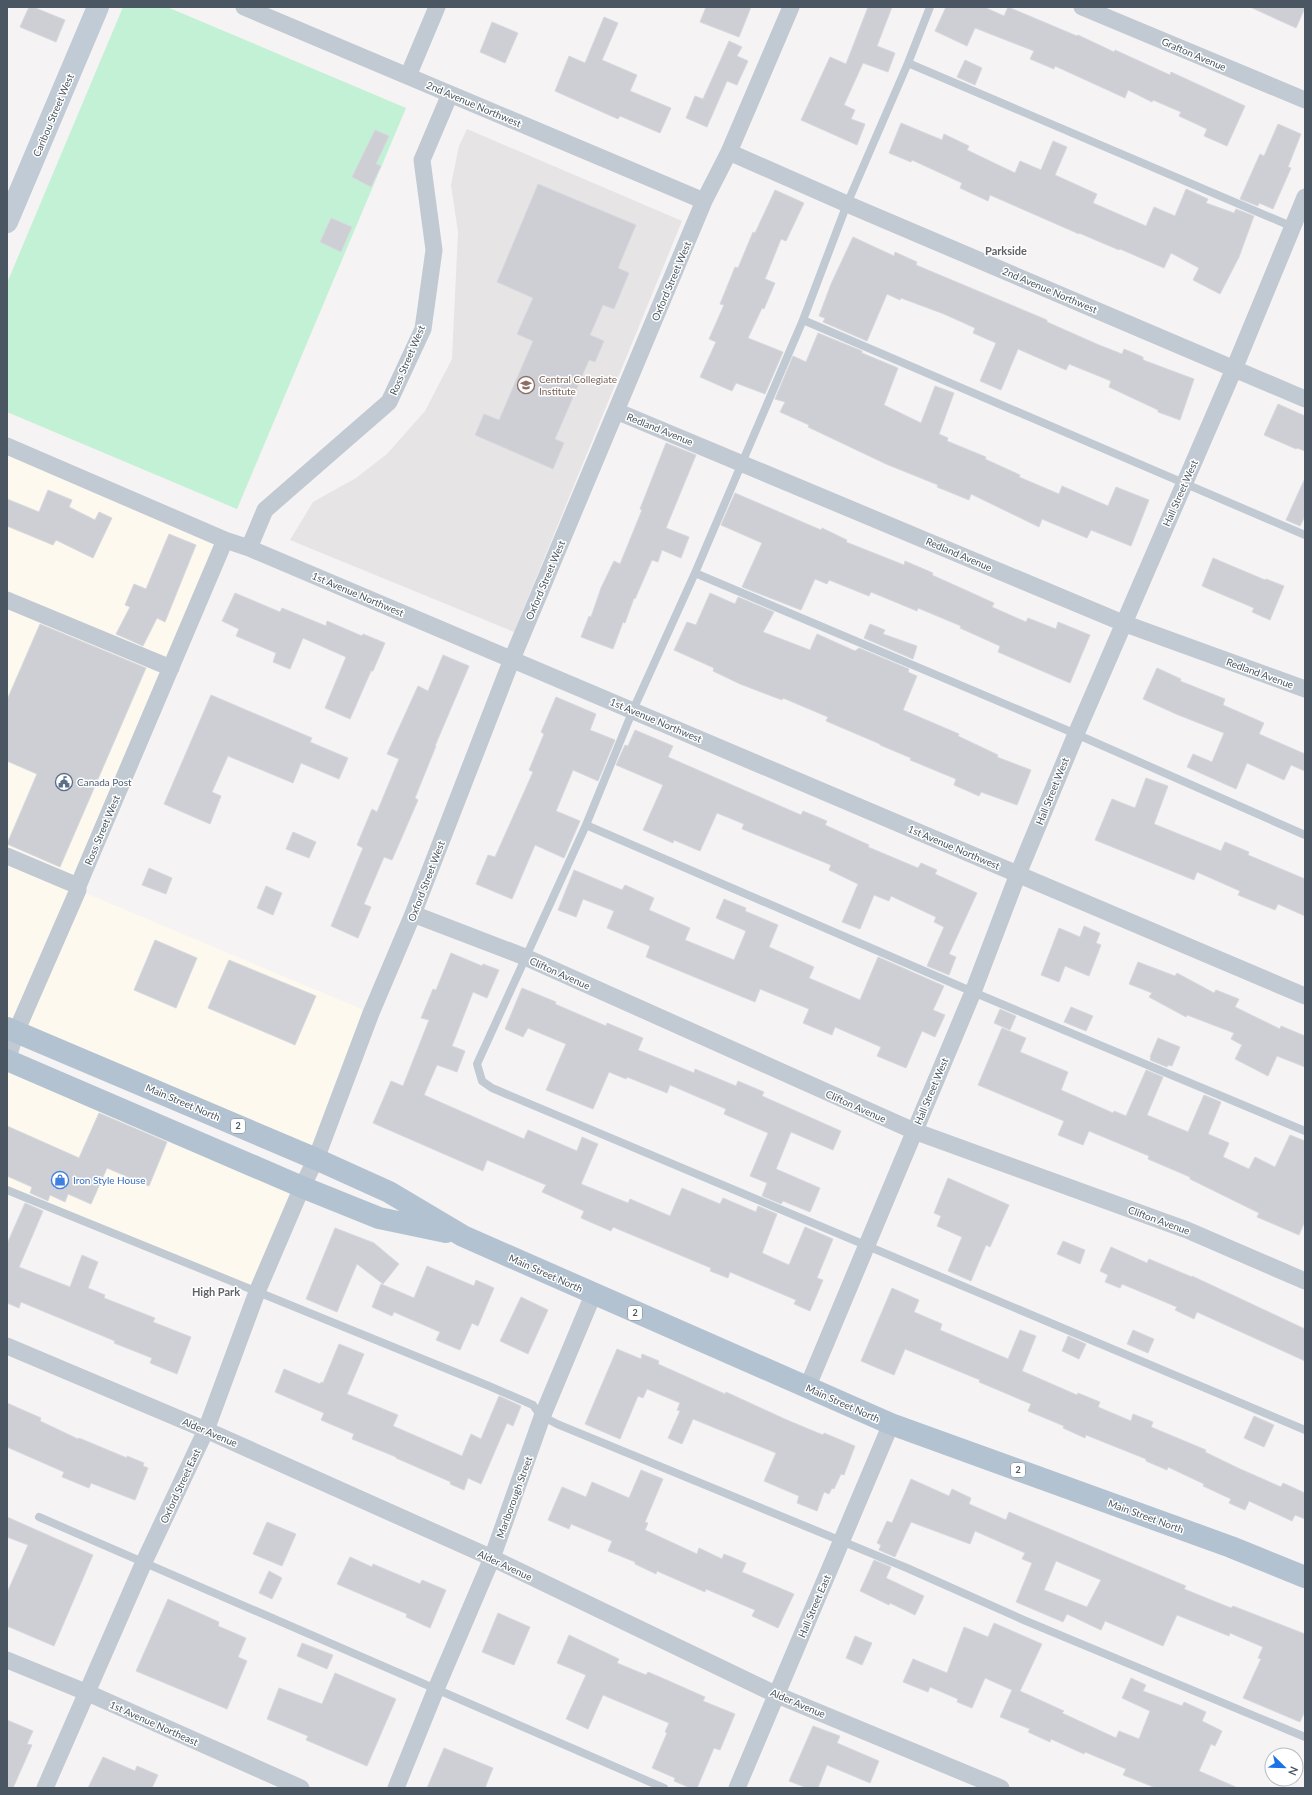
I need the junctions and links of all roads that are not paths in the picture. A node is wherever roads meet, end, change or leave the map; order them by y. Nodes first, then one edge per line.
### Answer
1 (98, 7) edge
2 (244, 7) edge
3 (437, 7) edge
4 (791, 7) edge
5 (930, 7) edge
6 (1082, 7) edge
7 (908, 63) junction
8 (408, 76) junction
9 (450, 94) junction
10 (1305, 100) edge
11 (729, 152) junction
12 (1305, 197) edge
13 (704, 201) junction
14 (847, 204) junction
15 (7, 222) edge
16 (1293, 227) junction
17 (803, 320) junction
18 (1234, 369) junction
19 (1305, 399) edge
20 (616, 411) junction
21 (7, 446) edge
22 (741, 463) junction
23 (1184, 484) junction
24 (1305, 535) edge
25 (225, 540) junction
26 (249, 548) junction
27 (695, 573) junction
28 (7, 600) edge
29 (1123, 623) junction
30 (512, 659) junction
31 (171, 668) junction
32 (1305, 688) edge
33 (633, 710) junction
34 (1076, 734) junction
35 (586, 825) junction
36 (1305, 835) edge
37 (7, 856) edge
38 (1018, 874) junction
39 (78, 886) junction
40 (413, 914) junction
41 (525, 957) junction
42 (973, 992) junction
43 (1305, 996) edge
44 (12, 1030) edge
45 (7, 1060) edge
46 (1305, 1131) edge
47 (914, 1132) junction
48 (316, 1159) junction
49 (302, 1187) junction
50 (7, 1190) edge
51 (463, 1236) junction
52 (866, 1246) junction
53 (1305, 1281) edge
54 (257, 1292) junction
55 (593, 1295) junction
56 (7, 1346) edge
57 (807, 1388) junction
58 (542, 1417) junction
59 (891, 1424) junction
60 (206, 1430) junction
61 (1305, 1430) edge
62 (39, 1517) dead end
63 (842, 1541) junction
64 (1231, 1547) junction
65 (492, 1558) junction
66 (144, 1562) junction
67 (1305, 1577) edge
68 (1305, 1590) edge
69 (7, 1660) edge
70 (436, 1689) junction
71 (88, 1694) junction
72 (777, 1695) junction
73 (1305, 1737) edge
74 (45, 1788) edge
75 (301, 1788) edge
76 (396, 1788) edge
77 (664, 1788) edge
78 (737, 1788) edge
79 (1001, 1788) edge

1 - 15 street, Caribou Street West
2 - 8 street, 2nd Avenue Northwest
3 - 8 street
4 - 11 street, Oxford Street West
5 - 7 lane
6 - 10 street, Grafton Avenue
7 - 14 lane
7 - 16 lane
8 - 9 street, 2nd Avenue Northwest
9 - 13 street, 2nd Avenue Northwest
9 - 26 street, Ross Street West
11 - 13 street, Oxford Street West
11 - 14 street, 2nd Avenue Northwest
12 - 16 street, Hall Street West
13 - 20 street, Oxford Street West
14 - 17 lane
14 - 18 street, 2nd Avenue Northwest
16 - 18 street, Hall Street West
17 - 22 lane
17 - 23 lane
18 - 19 street, 2nd Avenue Northwest
18 - 23 street, Hall Street West
20 - 22 street, Redland Avenue
20 - 30 street, Oxford Street West
21 - 25 street, 1st Avenue Northwest
22 - 27 lane
22 - 29 street, Redland Avenue
23 - 24 lane
23 - 29 street, Hall Street West
25 - 26 street, 1st Avenue Northwest
25 - 31 street, Ross Street West
26 - 30 street, 1st Avenue Northwest
27 - 33 lane
27 - 34 lane
28 - 31 street
29 - 32 street, Redland Avenue
29 - 34 street, Hall Street West
30 - 33 street, 1st Avenue Northwest
30 - 40 street, Oxford Street West
31 - 39 street, Ross Street West
33 - 35 lane
33 - 38 street, 1st Avenue Northwest
34 - 36 lane
34 - 38 street, Hall Street West
35 - 41 lane
35 - 42 lane
37 - 39 street
38 - 42 street, Hall Street West
38 - 43 street, 1st Avenue Northwest
39 - 44 street, Ross Street West
40 - 41 street, Clifton Avenue
40 - 48 street, Oxford Street West
41 - 47 street, Clifton Avenue
41 - 52 lane
42 - 46 lane
42 - 47 street, Hall Street West
44 - 45 street, Ross Street West
44 - 48 main road, Main Street North / 2
45 - 49 main road, Main Street North / 2
47 - 52 street, Hall Street West
47 - 53 street, Clifton Avenue
48 - 49 street, Oxford Street East
48 - 51 main road, Main Street North / 2
49 - 51 main road, Main Street North / 2
49 - 54 street, Oxford Street East
50 - 54 lane
51 - 55 main road, Main Street North / 2
52 - 57 street, Hall Street West
52 - 61 lane
54 - 58 lane
54 - 60 street, Oxford Street East
55 - 57 main road, Main Street North / 2
55 - 58 street, Marlborough Street
56 - 60 street, Alder Avenue
57 - 59 main road, Main Street North / 2
58 - 63 lane
58 - 65 street, Marlborough Street
59 - 63 street, Hall Street East
59 - 64 main road, Main Street North / 2
60 - 65 street, Alder Avenue
60 - 66 street, Oxford Street East
62 - 66 lane
63 - 72 street, Hall Street East
63 - 73 lane
64 - 67 main road, Main Street North / 2
64 - 68 main road, Main Street North / 2
65 - 70 street, Marlborough Street
65 - 72 street, Alder Avenue
66 - 70 lane
66 - 71 street, Oxford Street East
69 - 71 street, 1st Avenue Northeast
70 - 76 street, Marlborough Street
70 - 77 lane
71 - 74 street, Oxford Street East
71 - 75 street, 1st Avenue Northeast
72 - 78 street, Hall Street East
72 - 79 street, Alder Avenue

